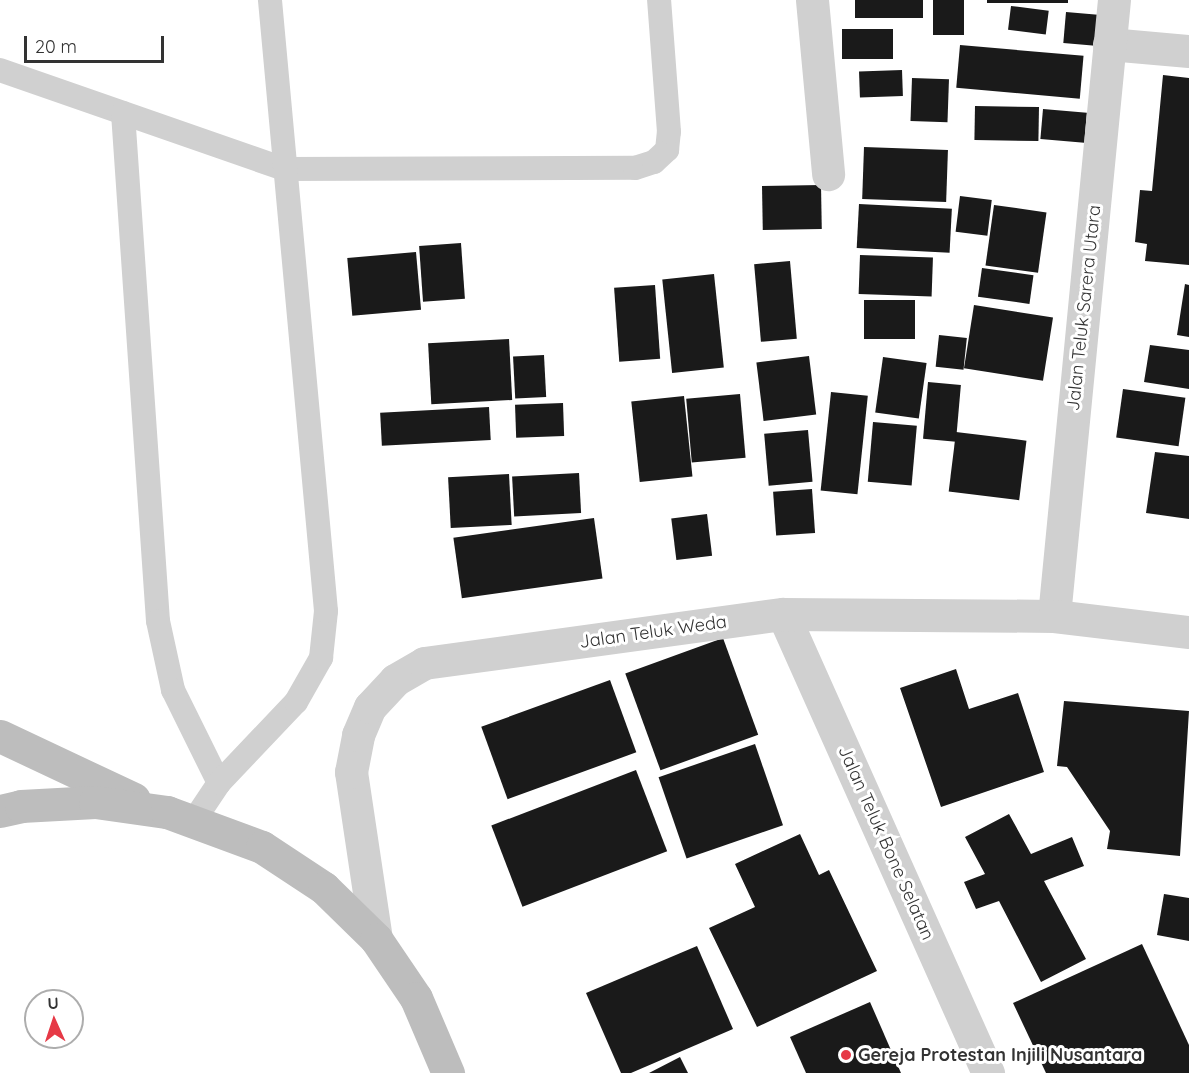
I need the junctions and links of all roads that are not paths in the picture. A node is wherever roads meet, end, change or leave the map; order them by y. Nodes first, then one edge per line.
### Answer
1 (270, 0) edge
2 (659, 0) edge
3 (812, 0) edge
4 (1114, 0) edge
5 (1109, 44) junction
6 (1189, 51) edge
7 (0, 70) edge
8 (123, 113) junction
9 (284, 169) junction
10 (828, 174) dead end
11 (783, 614) junction
12 (1054, 616) junction
13 (1189, 633) edge
14 (0, 736) edge
15 (219, 783) junction
16 (0, 811) edge
17 (181, 815) junction
18 (376, 939) junction
19 (448, 1073) edge
20 (988, 1073) edge

1 - 9 lane
2 - 9 lane
3 - 10 street
4 - 5 street, Jalan Teluk Sarera Utara
5 - 6 street
5 - 12 street, Jalan Teluk Sarera Utara
7 - 8 lane
8 - 9 lane
8 - 15 lane
9 - 15 lane
11 - 12 street, Jalan Teluk Weda
11 - 18 street, Jalan Teluk Weda
11 - 20 street, Jalan Teluk Bone Selatan
12 - 13 street, Jalan Teluk Weda
14 - 17 main road
15 - 17 lane
16 - 17 main road
17 - 18 main road
18 - 19 main road

